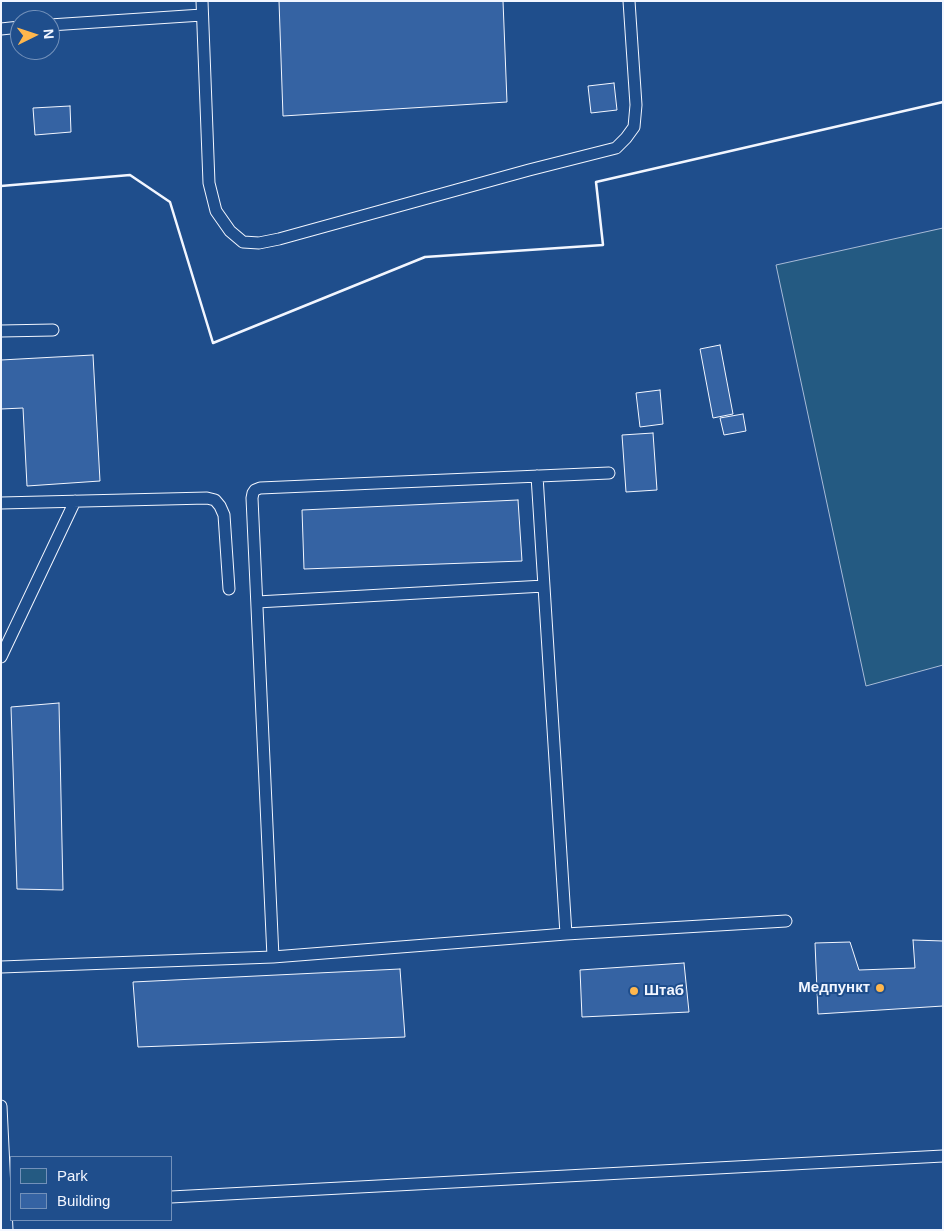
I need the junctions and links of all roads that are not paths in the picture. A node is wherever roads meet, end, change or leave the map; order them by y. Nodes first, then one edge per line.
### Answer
1 (202, 1) edge
2 (629, 1) edge
3 (202, 15) junction
4 (60, 24) edge
5 (53, 330) dead end
6 (1, 331) edge
7 (609, 473) dead end
8 (537, 476) junction
9 (75, 501) junction
10 (1, 503) edge
11 (544, 586) junction
12 (229, 589) dead end
13 (257, 602) junction
14 (1, 657) edge
15 (786, 921) dead end
16 (566, 934) junction
17 (274, 957) junction
18 (1, 967) edge
19 (1, 1106) edge
20 (943, 1156) edge
21 (172, 1197) edge
22 (6, 1206) edge
23 (7, 1230) edge

1 - 3 lane
2 - 3 lane
3 - 4 lane
5 - 6 lane
7 - 8 lane
8 - 11 lane
8 - 13 lane
9 - 10 lane
9 - 12 lane
9 - 14 lane
11 - 13 lane
11 - 16 lane
13 - 17 lane
15 - 16 lane
16 - 17 lane
17 - 18 lane
19 - 22 lane
20 - 21 lane
22 - 23 lane

